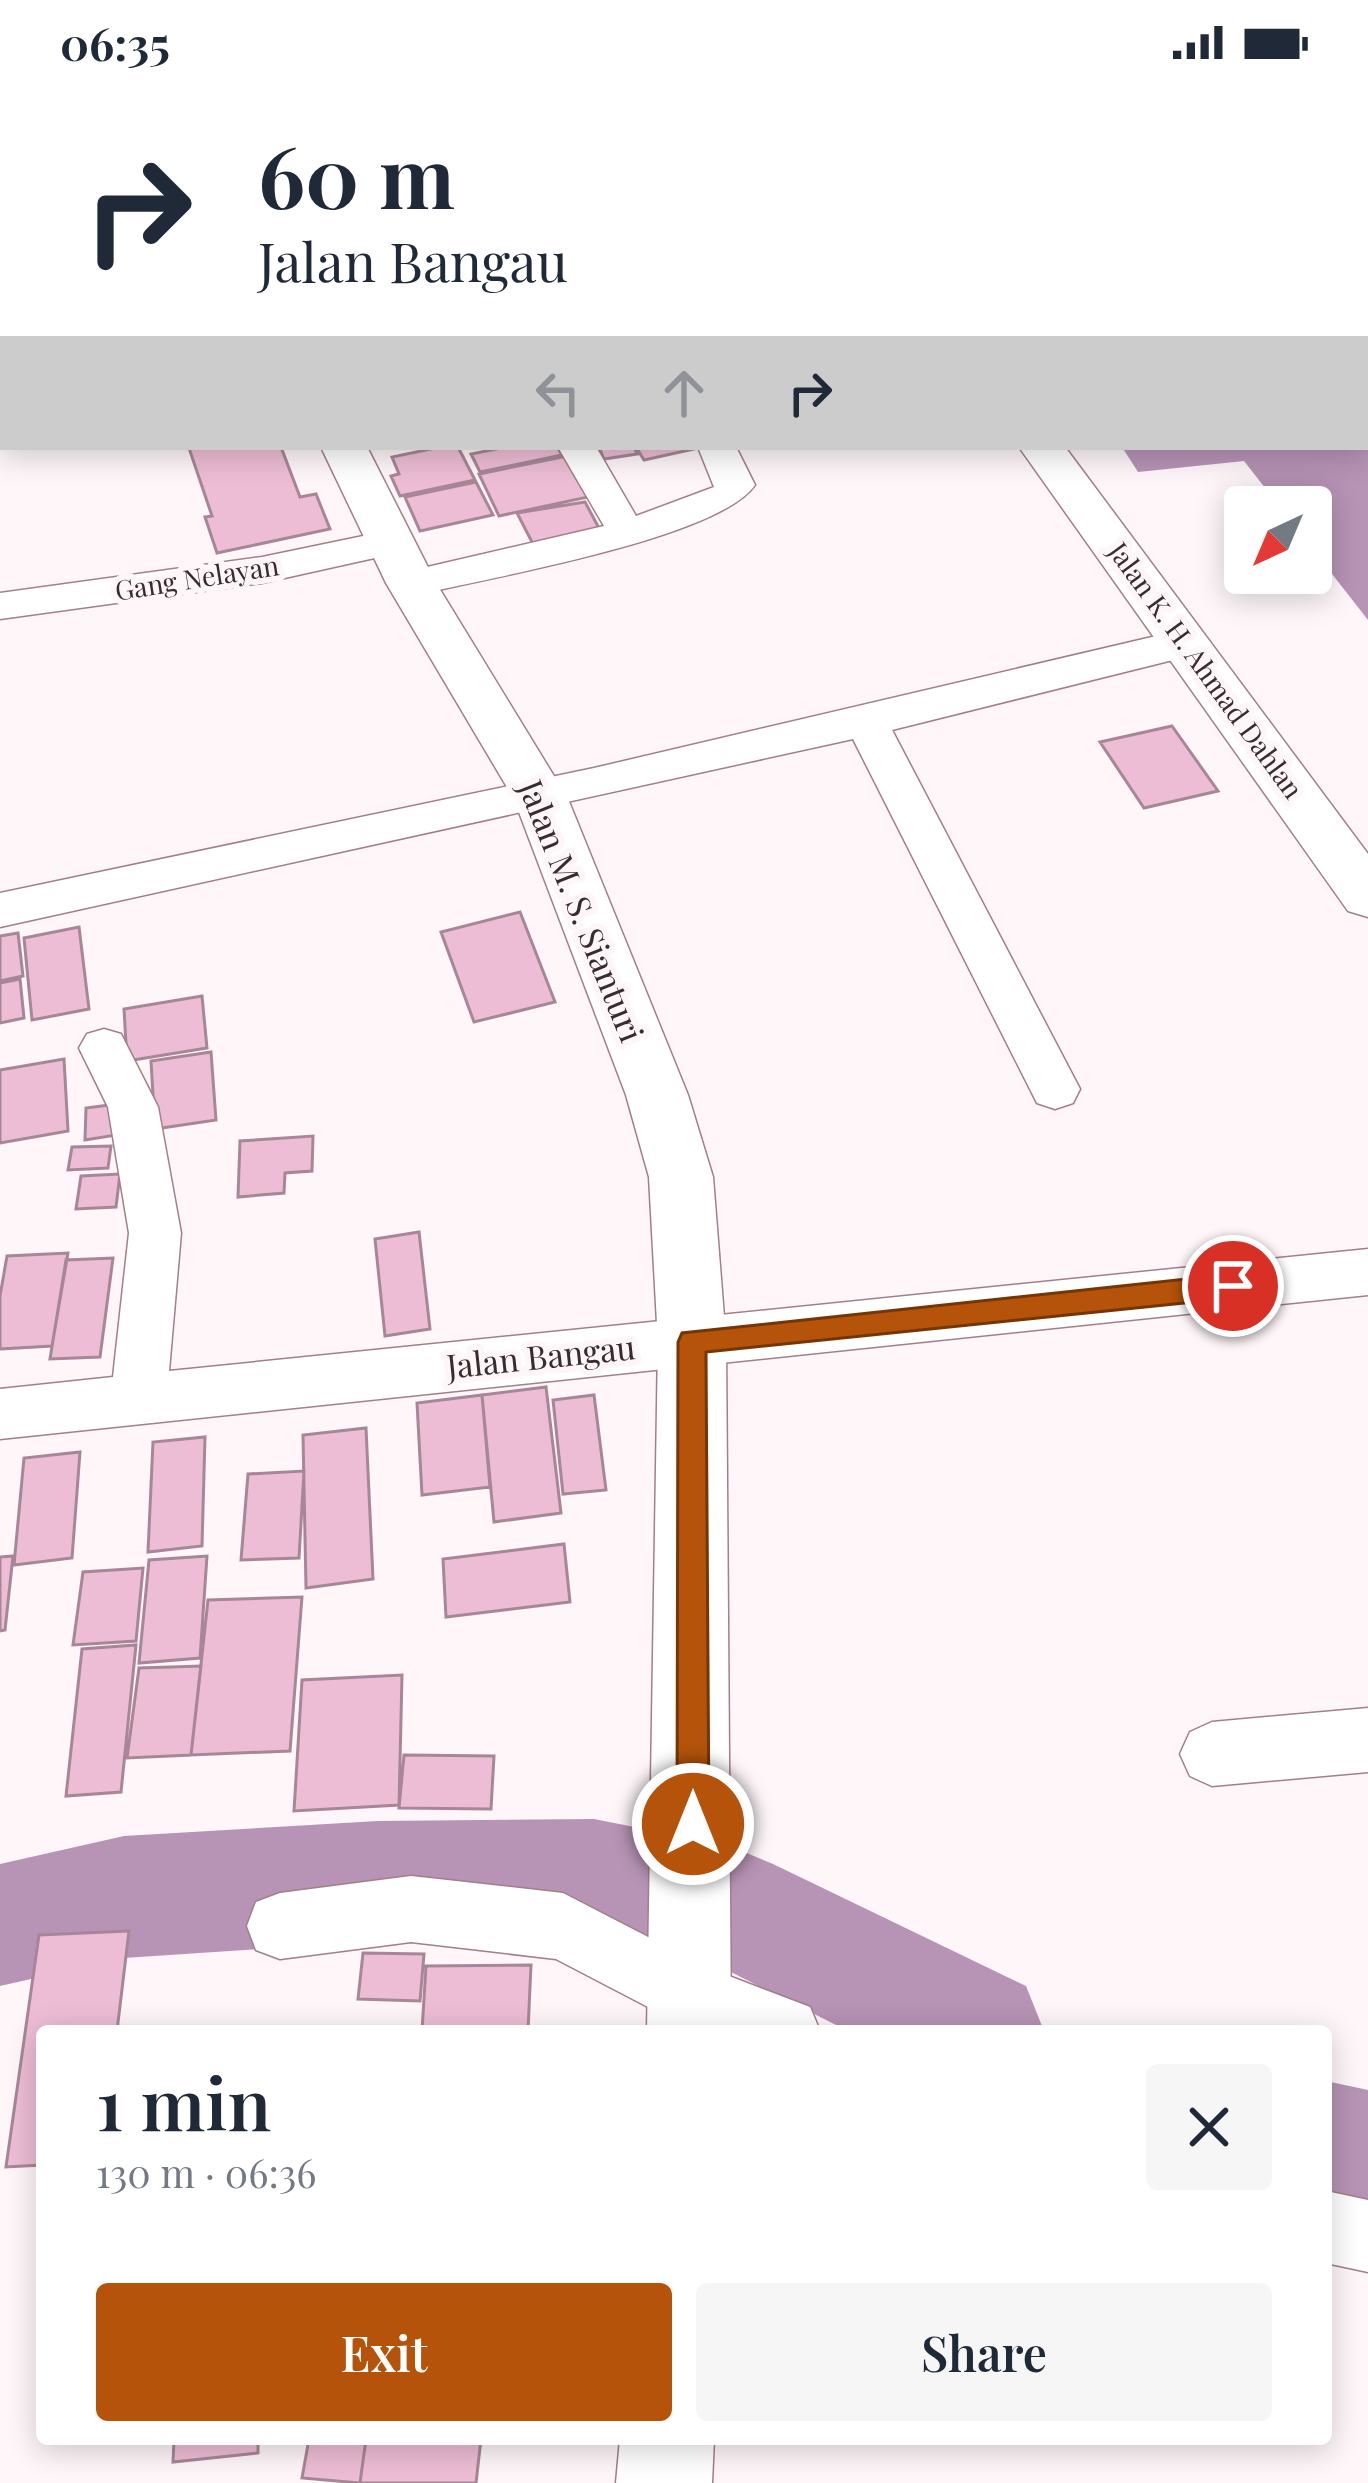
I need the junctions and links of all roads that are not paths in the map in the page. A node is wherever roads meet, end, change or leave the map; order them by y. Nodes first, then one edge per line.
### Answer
1 (346, 450) edge
2 (580, 450) edge
3 (719, 450) edge
4 (1044, 450) edge
5 (627, 533) junction
6 (402, 563) junction
7 (0, 606) edge
8 (1186, 643) junction
9 (867, 724) junction
10 (542, 799) junction
11 (1368, 896) edge
12 (0, 910) edge
13 (104, 1048) dead end
14 (1055, 1089) dead end
15 (1368, 1272) edge
16 (692, 1342) junction
17 (140, 1396) junction
18 (0, 1414) edge
19 (1368, 1740) edge
20 (1213, 1754) dead end
21 (280, 1925) dead end
22 (690, 1997) edge
23 (769, 2025) edge
24 (1332, 2228) edge
25 (1368, 2236) edge
26 (667, 2445) edge
27 (664, 2483) edge

1 - 6 street, Jalan M. S. Sianturi
2 - 5 street
3 - 5 street, Gang Nelayan
4 - 8 street, Jalan K. H. Ahmad Dahlan
5 - 6 street, Gang Nelayan
6 - 7 street, Gang Nelayan
6 - 10 street, Jalan M. S. Sianturi
8 - 9 street
8 - 11 street, Jalan K. H. Ahmad Dahlan
9 - 10 street
9 - 14 street
10 - 12 street
10 - 16 street, Jalan M. S. Sianturi
13 - 17 street
15 - 16 street, Jalan Bangau
16 - 17 street, Jalan Bangau
16 - 22 street, Jalan M. S. Sianturi
17 - 18 street, Jalan Bangau
19 - 20 street
21 - 22 street
22 - 23 street
24 - 25 street
26 - 27 street

